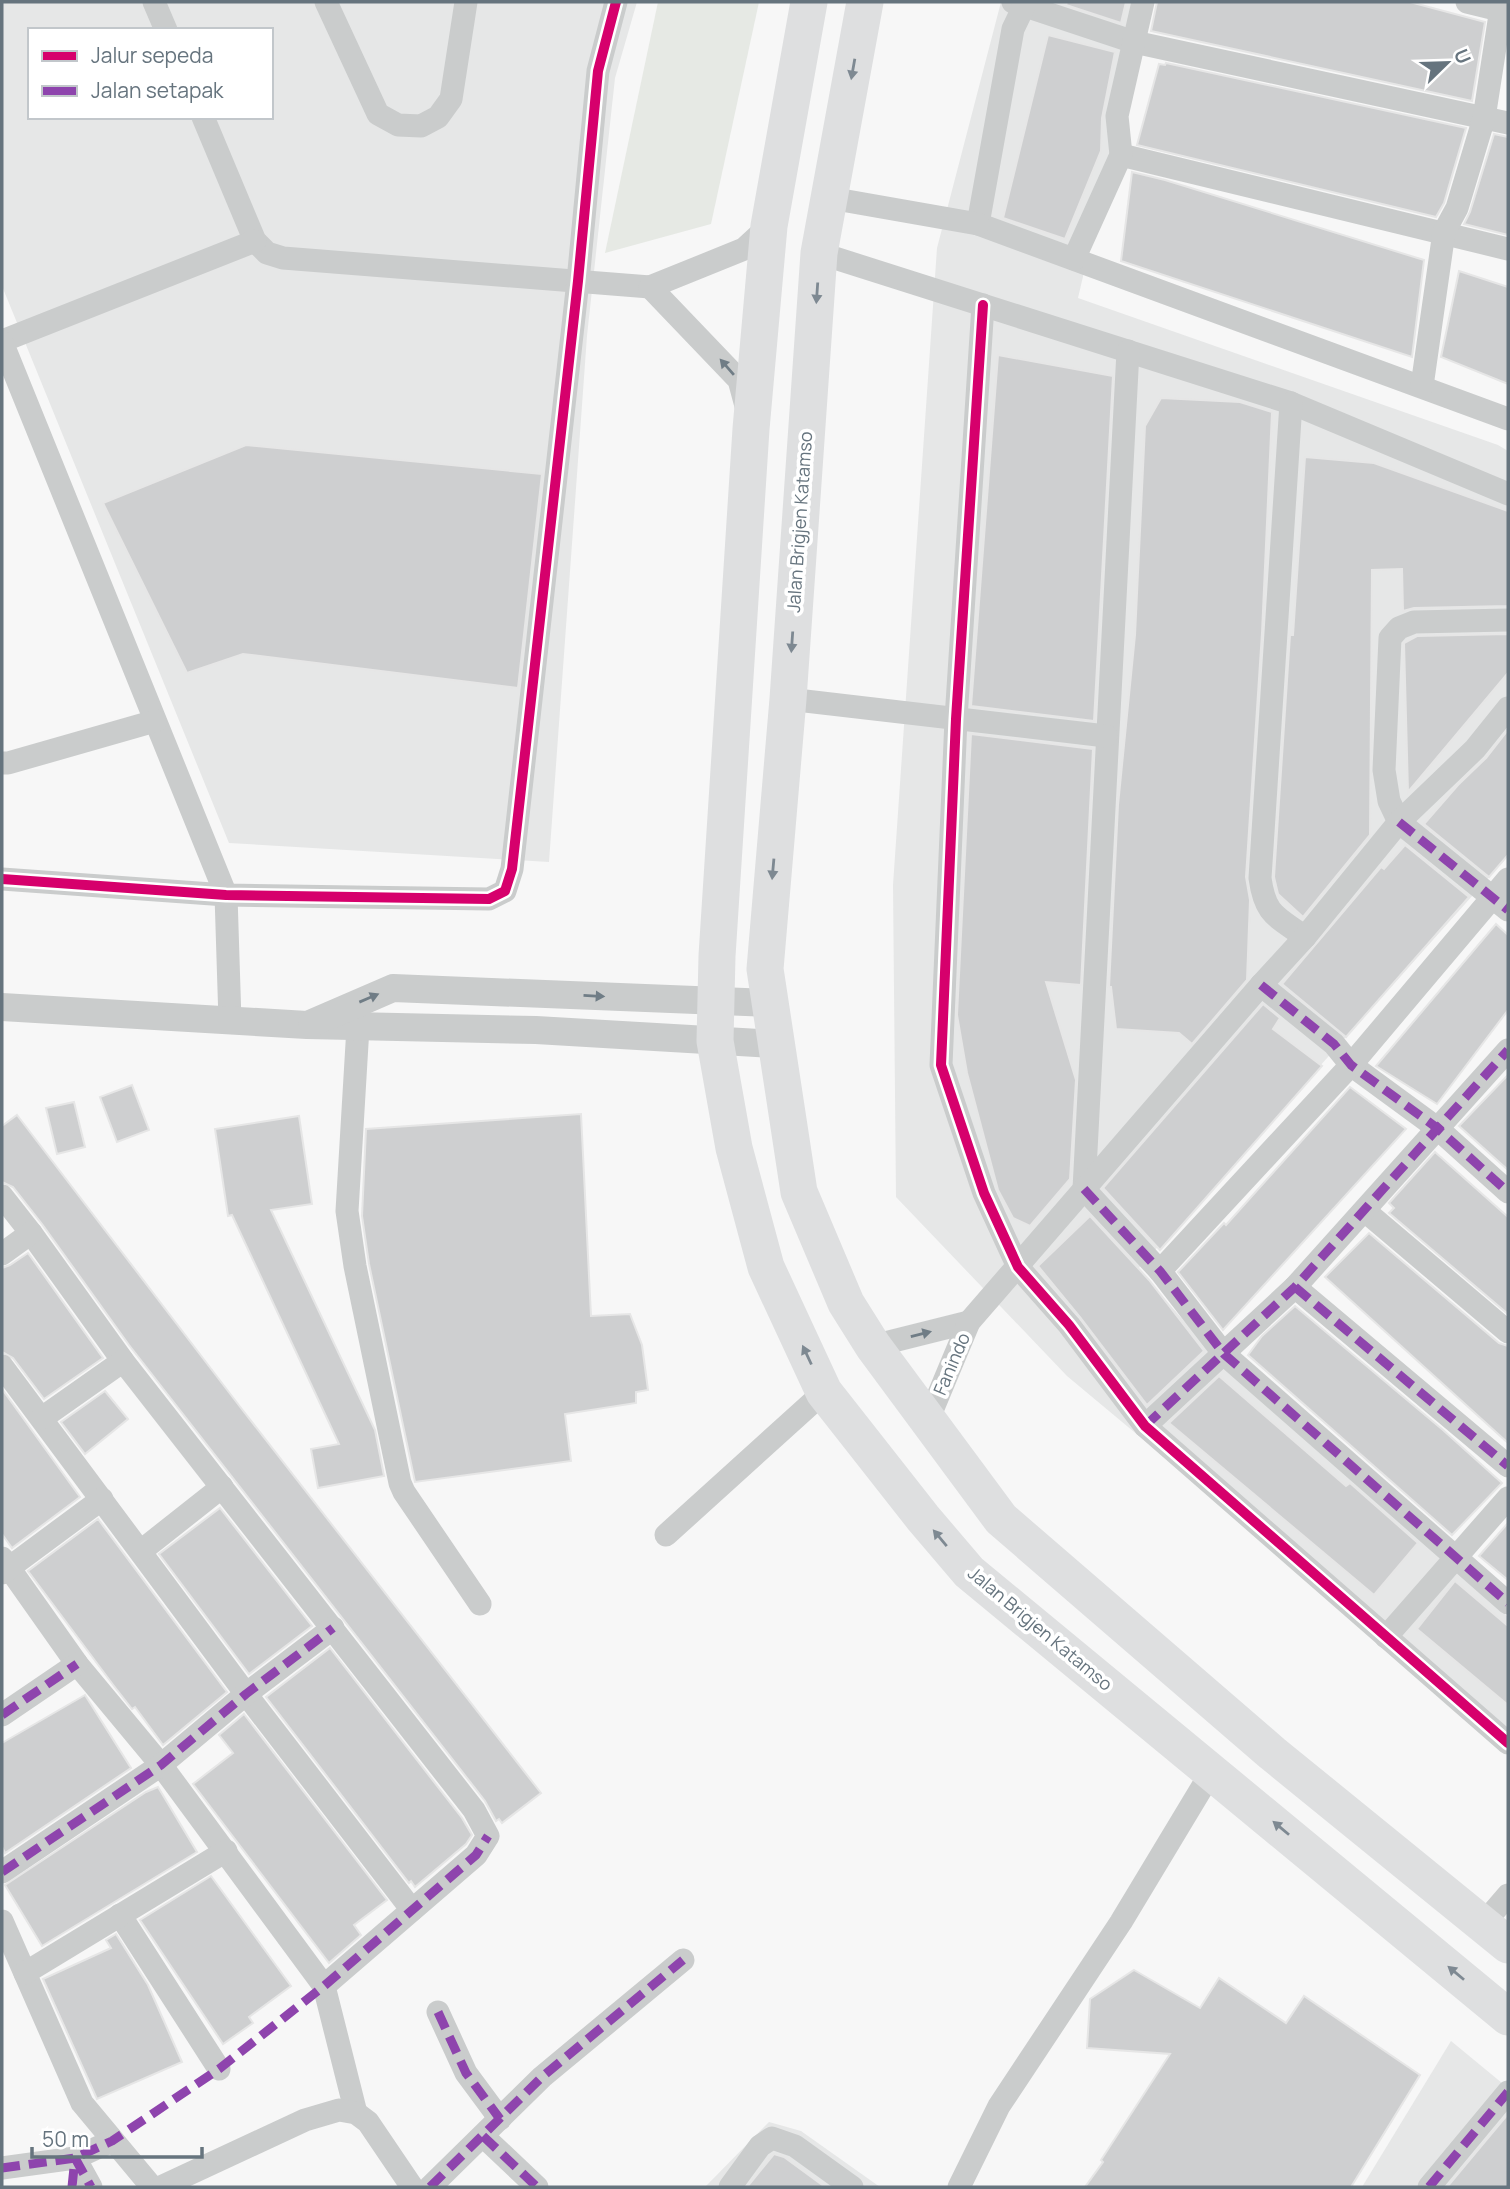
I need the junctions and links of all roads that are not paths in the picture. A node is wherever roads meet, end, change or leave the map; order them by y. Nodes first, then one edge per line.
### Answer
1 (154, 2) edge
2 (326, 2) edge
3 (466, 2) edge
4 (615, 2) edge
5 (809, 2) edge
6 (865, 2) edge
7 (1143, 2) edge
8 (1467, 2) edge
9 (1021, 3) edge
10 (1504, 8) edge
11 (165, 28) edge
12 (1134, 42) junction
13 (1484, 118) junction
14 (204, 119) edge
15 (1508, 123) edge
16 (1121, 155) junction
17 (830, 198) junction
18 (978, 223) junction
19 (769, 226) junction
20 (1444, 232) junction
21 (255, 241) junction
22 (1508, 249) edge
23 (820, 253) junction
24 (1074, 259) junction
25 (578, 281) junction
26 (650, 287) junction
27 (983, 305) junction
28 (2, 342) edge
29 (1128, 351) junction
30 (1422, 386) junction
31 (1291, 403) junction
32 (1508, 419) edge
33 (751, 429) junction
34 (1508, 494) edge
35 (1508, 620) edge
36 (788, 699) junction
37 (1508, 708) edge
38 (956, 719) junction
39 (155, 721) junction
40 (1106, 736) junction
41 (2, 763) edge
42 (1399, 822) junction
43 (2, 879) edge
44 (1508, 879) edge
45 (226, 895) junction
46 (1500, 904) edge
47 (1305, 937) junction
48 (1261, 985) junction
49 (716, 1002) junction
50 (770, 1003) junction
51 (2, 1007) edge
52 (230, 1021) junction
53 (307, 1025) junction
54 (358, 1027) junction
55 (715, 1041) junction
56 (775, 1044) junction
57 (1507, 1053) edge
58 (1351, 1065) junction
59 (1437, 1128) junction
60 (1084, 1189) junction
61 (1508, 1192) edge
62 (2, 1196) edge
63 (1365, 1211) junction
64 (31, 1233) junction
65 (2, 1254) edge
66 (1018, 1267) junction
67 (1160, 1271) junction
68 (1295, 1287) junction
69 (969, 1322) junction
70 (1508, 1332) edge
71 (873, 1346) junction
72 (1224, 1354) junction
73 (122, 1361) junction
74 (2, 1366) edge
75 (824, 1392) junction
76 (42, 1418) junction
77 (928, 1420) junction
78 (1145, 1426) junction
79 (1508, 1466) edge
80 (222, 1487) junction
81 (1508, 1498) edge
82 (102, 1499) junction
83 (666, 1535) dead end
84 (141, 1551) junction
85 (1456, 1559) junction
86 (4, 1566) edge
87 (1508, 1603) edge
88 (480, 1604) dead end
89 (333, 1628) junction
90 (1387, 1637) junction
91 (77, 1664) junction
92 (246, 1694) junction
93 (2, 1716) edge
94 (1508, 1743) edge
95 (161, 1765) junction
96 (1212, 1771) junction
97 (226, 1851) junction
98 (2, 1872) edge
99 (1508, 1895) edge
100 (412, 1910) junction
101 (120, 1915) junction
102 (2, 1921) edge
103 (1495, 1935) edge
104 (683, 1960) dead end
105 (25, 1973) junction
106 (324, 1986) junction
107 (438, 2012) dead end
108 (1508, 2017) edge
109 (219, 2069) dead end
110 (1508, 2092) edge
111 (356, 2113) junction
112 (500, 2119) junction
113 (483, 2136) junction
114 (112, 2141) junction
115 (75, 2158) junction
116 (2, 2168) edge
117 (91, 2187) edge
118 (152, 2187) edge
119 (161, 2187) edge
120 (412, 2187) edge
121 (430, 2187) edge
122 (537, 2187) edge
123 (730, 2187) edge
124 (852, 2187) edge
125 (959, 2187) edge
126 (1429, 2187) edge

1 - 11 street
2 - 3 street
4 - 25 street
5 - 19 highway, Jalan Brigjen Katamso
6 -> 17 highway, Jalan Brigjen Katamso
7 - 12 street
8 - 10 street
9 - 12 street
9 - 18 street
10 - 13 street
12 - 13 street
12 - 16 street
13 - 15 street
13 - 20 street
14 - 21 street
16 - 20 street
16 - 24 street
17 - 18 street
17 - 23 highway, Jalan Brigjen Katamso
18 - 24 street
19 - 26 street
19 - 33 highway, Jalan Brigjen Katamso
20 - 22 street
20 - 30 street
21 - 25 street
21 - 28 street
23 - 27 street
23 -> 36 highway, Jalan Brigjen Katamso
24 - 30 street
25 - 26 street
25 - 45 street
33 -> 26 street
27 - 29 street
27 - 38 street
28 - 39 street
29 - 31 street
29 - 40 street
30 - 32 street
31 - 34 street
31 - 47 street
33 - 49 highway, Jalan Brigjen Katamso
35 - 42 street
36 - 38 street
36 -> 50 highway, Jalan Brigjen Katamso
37 - 42 street
38 - 40 street
38 - 66 street
39 - 41 street
39 - 45 street
40 - 60 street
42 - 46 street
42 - 47 street
43 - 45 street
44 - 46 street
45 - 52 street
46 - 58 street
47 - 48 street
48 - 58 street
48 - 60 street
49 - 50 street
53 -> 49 street
49 - 55 highway, Jalan Brigjen Katamso
50 - 56 highway, Jalan Brigjen Katamso
51 - 52 street
52 - 53 street
53 - 54 street
54 - 55 street
54 - 88 street
55 - 56 street
75 -> 55 highway, Jalan Brigjen Katamso
56 - 71 highway, Jalan Brigjen Katamso
57 - 59 street
58 - 59 street
58 - 67 street
59 - 61 street
59 - 63 street
60 - 66 street
60 - 67 street
62 - 64 street
63 - 68 street
63 - 70 street
64 - 65 street
64 - 73 street
66 - 69 street
66 - 78 street
67 - 72 street
68 - 72 street
68 - 79 street
71 -> 69 street, Fanindo
69 - 77 street, Fanindo
71 - 77 highway, Jalan Brigjen Katamso
72 - 78 street
72 - 85 street
73 - 76 street
73 - 80 street
74 - 76 street
75 - 83 street
96 -> 75 highway, Jalan Brigjen Katamso
76 - 82 street
77 - 103 highway, Jalan Brigjen Katamso
78 - 90 street
80 - 84 street
80 - 89 street
81 - 85 street
82 - 84 street
82 - 86 street
84 - 92 street
85 - 87 street
85 - 90 street
86 - 91 street
89 - 92 street
89 - 100 street
90 - 94 street
91 - 93 street
91 - 95 street
92 - 95 street
92 - 100 street
95 - 97 street
95 - 98 street
108 -> 96 highway, Jalan Brigjen Katamso
96 - 125 street
97 - 101 street
97 - 106 street
99 - 103 street
100 - 106 street
101 - 105 street
101 - 109 street
102 - 105 street
104 - 112 street
105 - 114 street
106 - 111 street
107 - 112 street
110 - 126 street
111 - 119 street
111 - 120 street
112 - 113 street
113 - 121 street
113 - 122 street
114 - 115 street
114 - 118 street
115 - 116 street
115 - 117 street
123 - 124 street

